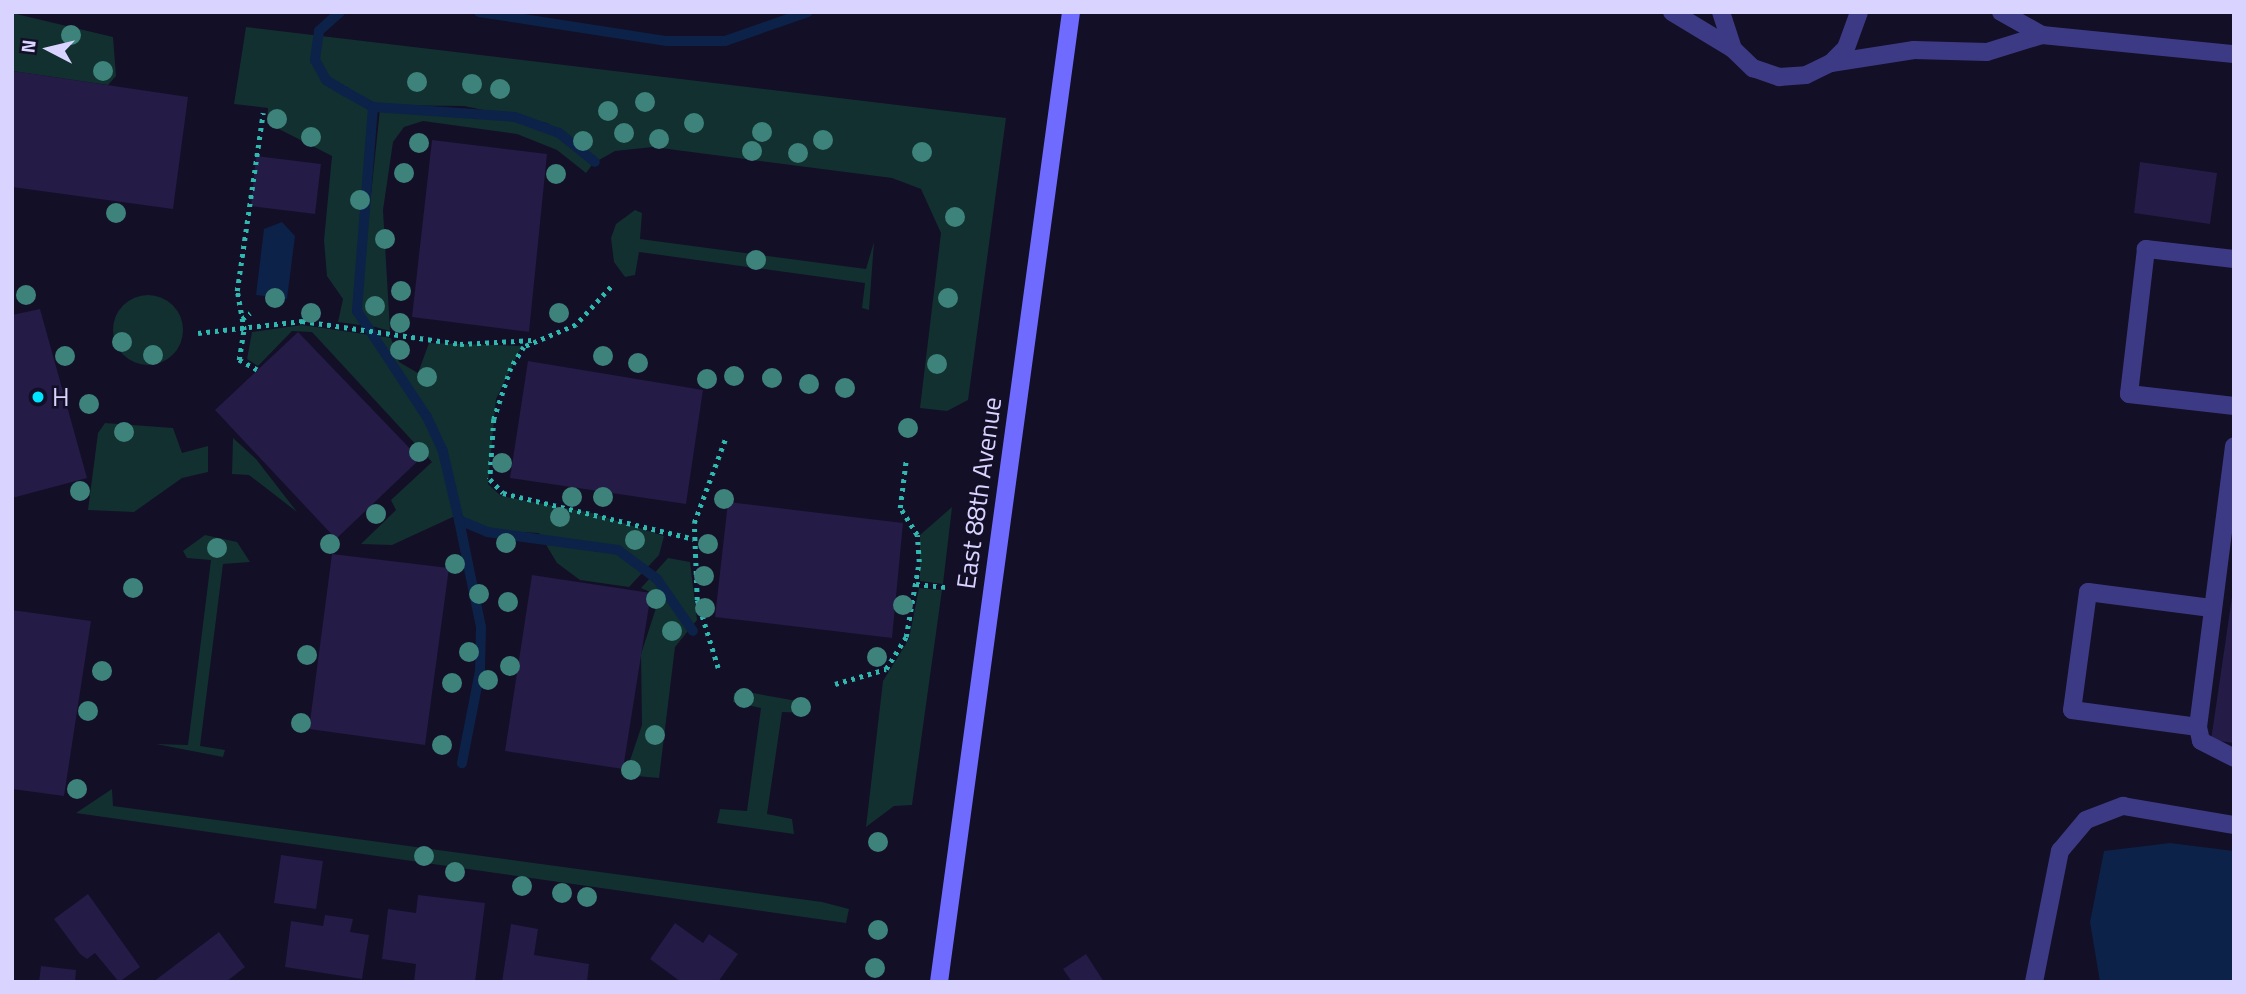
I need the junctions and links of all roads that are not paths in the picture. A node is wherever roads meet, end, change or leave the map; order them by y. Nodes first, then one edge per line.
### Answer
1 (1071, 12) edge
2 (1672, 12) edge
3 (1720, 12) edge
4 (1859, 12) edge
5 (2001, 12) edge
6 (2042, 35) junction
7 (1733, 49) junction
8 (2234, 54) edge
9 (1831, 63) junction
10 (2234, 259) edge
11 (2234, 406) edge
12 (2234, 446) edge
13 (2211, 608) junction
14 (2198, 726) junction
15 (2234, 758) edge
16 (2234, 825) edge
17 (939, 982) edge
18 (2034, 982) edge

1 - 17 main road, East 88th Avenue
2 - 7 street
3 - 7 street
4 - 9 street
5 - 6 street
6 - 8 street
6 - 9 street
7 - 9 street
10 - 11 street
12 - 13 street
13 - 14 street
13 - 14 street
14 - 15 street
16 - 18 street

